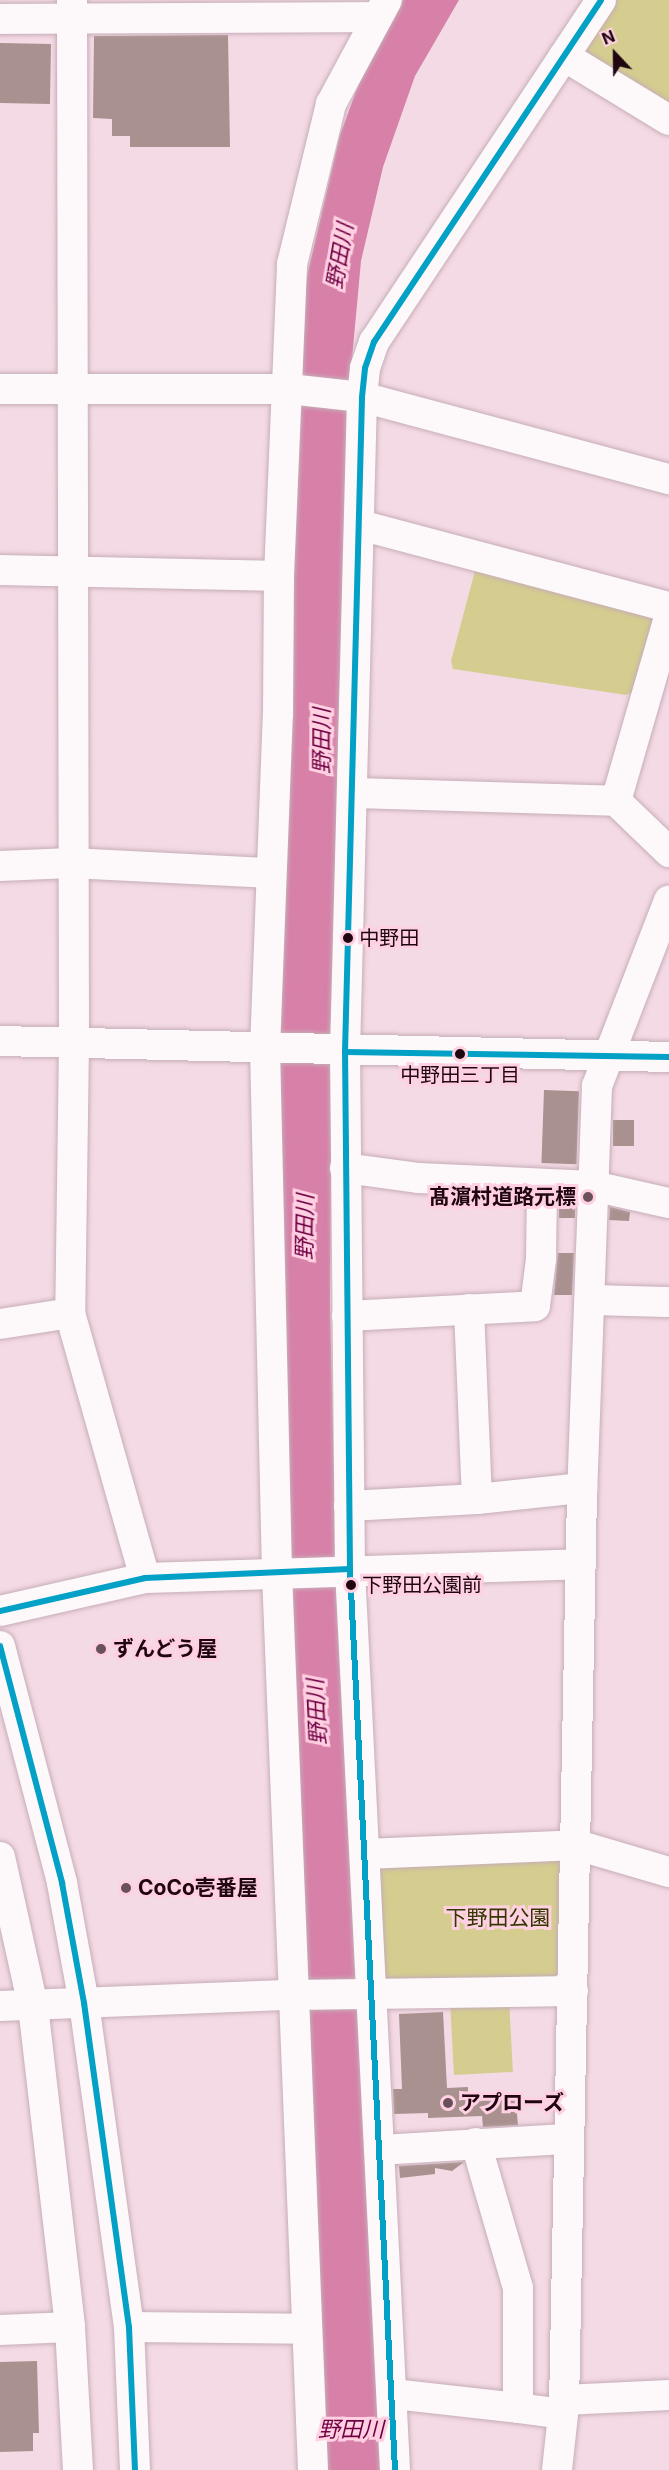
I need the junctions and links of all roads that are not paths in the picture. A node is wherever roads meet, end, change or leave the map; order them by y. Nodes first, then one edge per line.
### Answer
1 (601, 0) edge
2 (382, 8) edge
3 (72, 10) edge
4 (0, 19) edge
5 (564, 56) junction
6 (669, 120) edge
7 (72, 388) junction
8 (0, 389) edge
9 (289, 389) junction
10 (362, 397) junction
11 (669, 479) edge
12 (360, 525) junction
13 (0, 570) edge
14 (74, 572) junction
15 (279, 576) junction
16 (669, 607) edge
17 (669, 617) edge
18 (354, 793) junction
19 (616, 801) junction
20 (669, 852) edge
21 (71, 863) junction
22 (0, 866) edge
23 (271, 873) junction
24 (669, 900) edge
25 (0, 1041) edge
26 (74, 1043) junction
27 (265, 1049) junction
28 (345, 1052) junction
29 (609, 1056) junction
30 (669, 1057) edge
31 (345, 1168) junction
32 (542, 1184) junction
33 (593, 1185) junction
34 (669, 1203) edge
35 (590, 1300) junction
36 (669, 1302) edge
37 (469, 1309) junction
38 (70, 1313) junction
39 (346, 1316) junction
40 (0, 1324) edge
41 (582, 1488) junction
42 (477, 1499) junction
43 (349, 1506) junction
44 (581, 1564) junction
45 (350, 1569) junction
46 (277, 1573) junction
47 (145, 1578) junction
48 (0, 1611) edge
49 (0, 1646) edge
50 (577, 1845) junction
51 (365, 1854) junction
52 (0, 1857) edge
53 (669, 1872) edge
54 (573, 1991) junction
55 (292, 1995) junction
56 (374, 1996) junction
57 (84, 2003) junction
58 (0, 2006) edge
59 (33, 2006) junction
60 (567, 2139) junction
61 (476, 2143) junction
62 (380, 2150) junction
63 (70, 2326) junction
64 (129, 2327) junction
65 (306, 2329) junction
66 (0, 2330) edge
67 (394, 2394) junction
68 (669, 2395) edge
69 (564, 2407) junction
70 (518, 2408) junction
71 (78, 2470) edge
72 (135, 2470) edge
73 (313, 2470) edge
74 (395, 2470) edge
75 (557, 2470) edge

1 - 5 street
2 - 3 street
2 - 9 street
3 - 4 street
3 - 7 street
5 - 6 street
5 - 10 street
7 - 8 street
7 - 9 street
7 - 14 street
9 - 10 street
9 - 15 street
10 - 11 street
10 - 12 street
12 - 16 street
12 - 18 street
13 - 14 street
14 - 15 street
14 - 21 street
15 - 23 street
17 - 19 street
18 - 19 street
18 - 28 street
19 - 20 street
21 - 22 street
21 - 23 street
21 - 26 street
23 - 27 street
24 - 29 street
25 - 26 street
26 - 27 street
26 - 38 street
27 - 28 street
27 - 46 street
28 - 29 street
28 - 31 street
29 - 30 street
29 - 33 street
31 - 32 street
31 - 39 street
32 - 33 street
32 - 37 street
33 - 34 street
33 - 35 street
35 - 36 street
35 - 41 street
37 - 39 street
37 - 42 street
38 - 40 street
38 - 47 street
39 - 43 street
41 - 42 street
41 - 44 street
42 - 43 street
43 - 45 street
44 - 45 street
44 - 50 street
45 - 46 street
45 - 51 street
46 - 47 street
46 - 55 street
47 - 48 street
49 - 57 street
50 - 51 street
50 - 53 street
50 - 54 street
51 - 56 street
52 - 59 street
54 - 56 street
54 - 60 street
55 - 56 street
55 - 57 street
55 - 65 street
56 - 62 street
57 - 59 street
57 - 64 street
58 - 59 street
59 - 63 street
60 - 61 street
60 - 69 street
61 - 62 street
61 - 70 street
62 - 67 street
63 - 66 street
63 - 71 street
64 - 65 street
64 - 72 street
65 - 73 street
67 - 70 street
67 - 74 street
68 - 69 street
69 - 70 street
69 - 75 street

